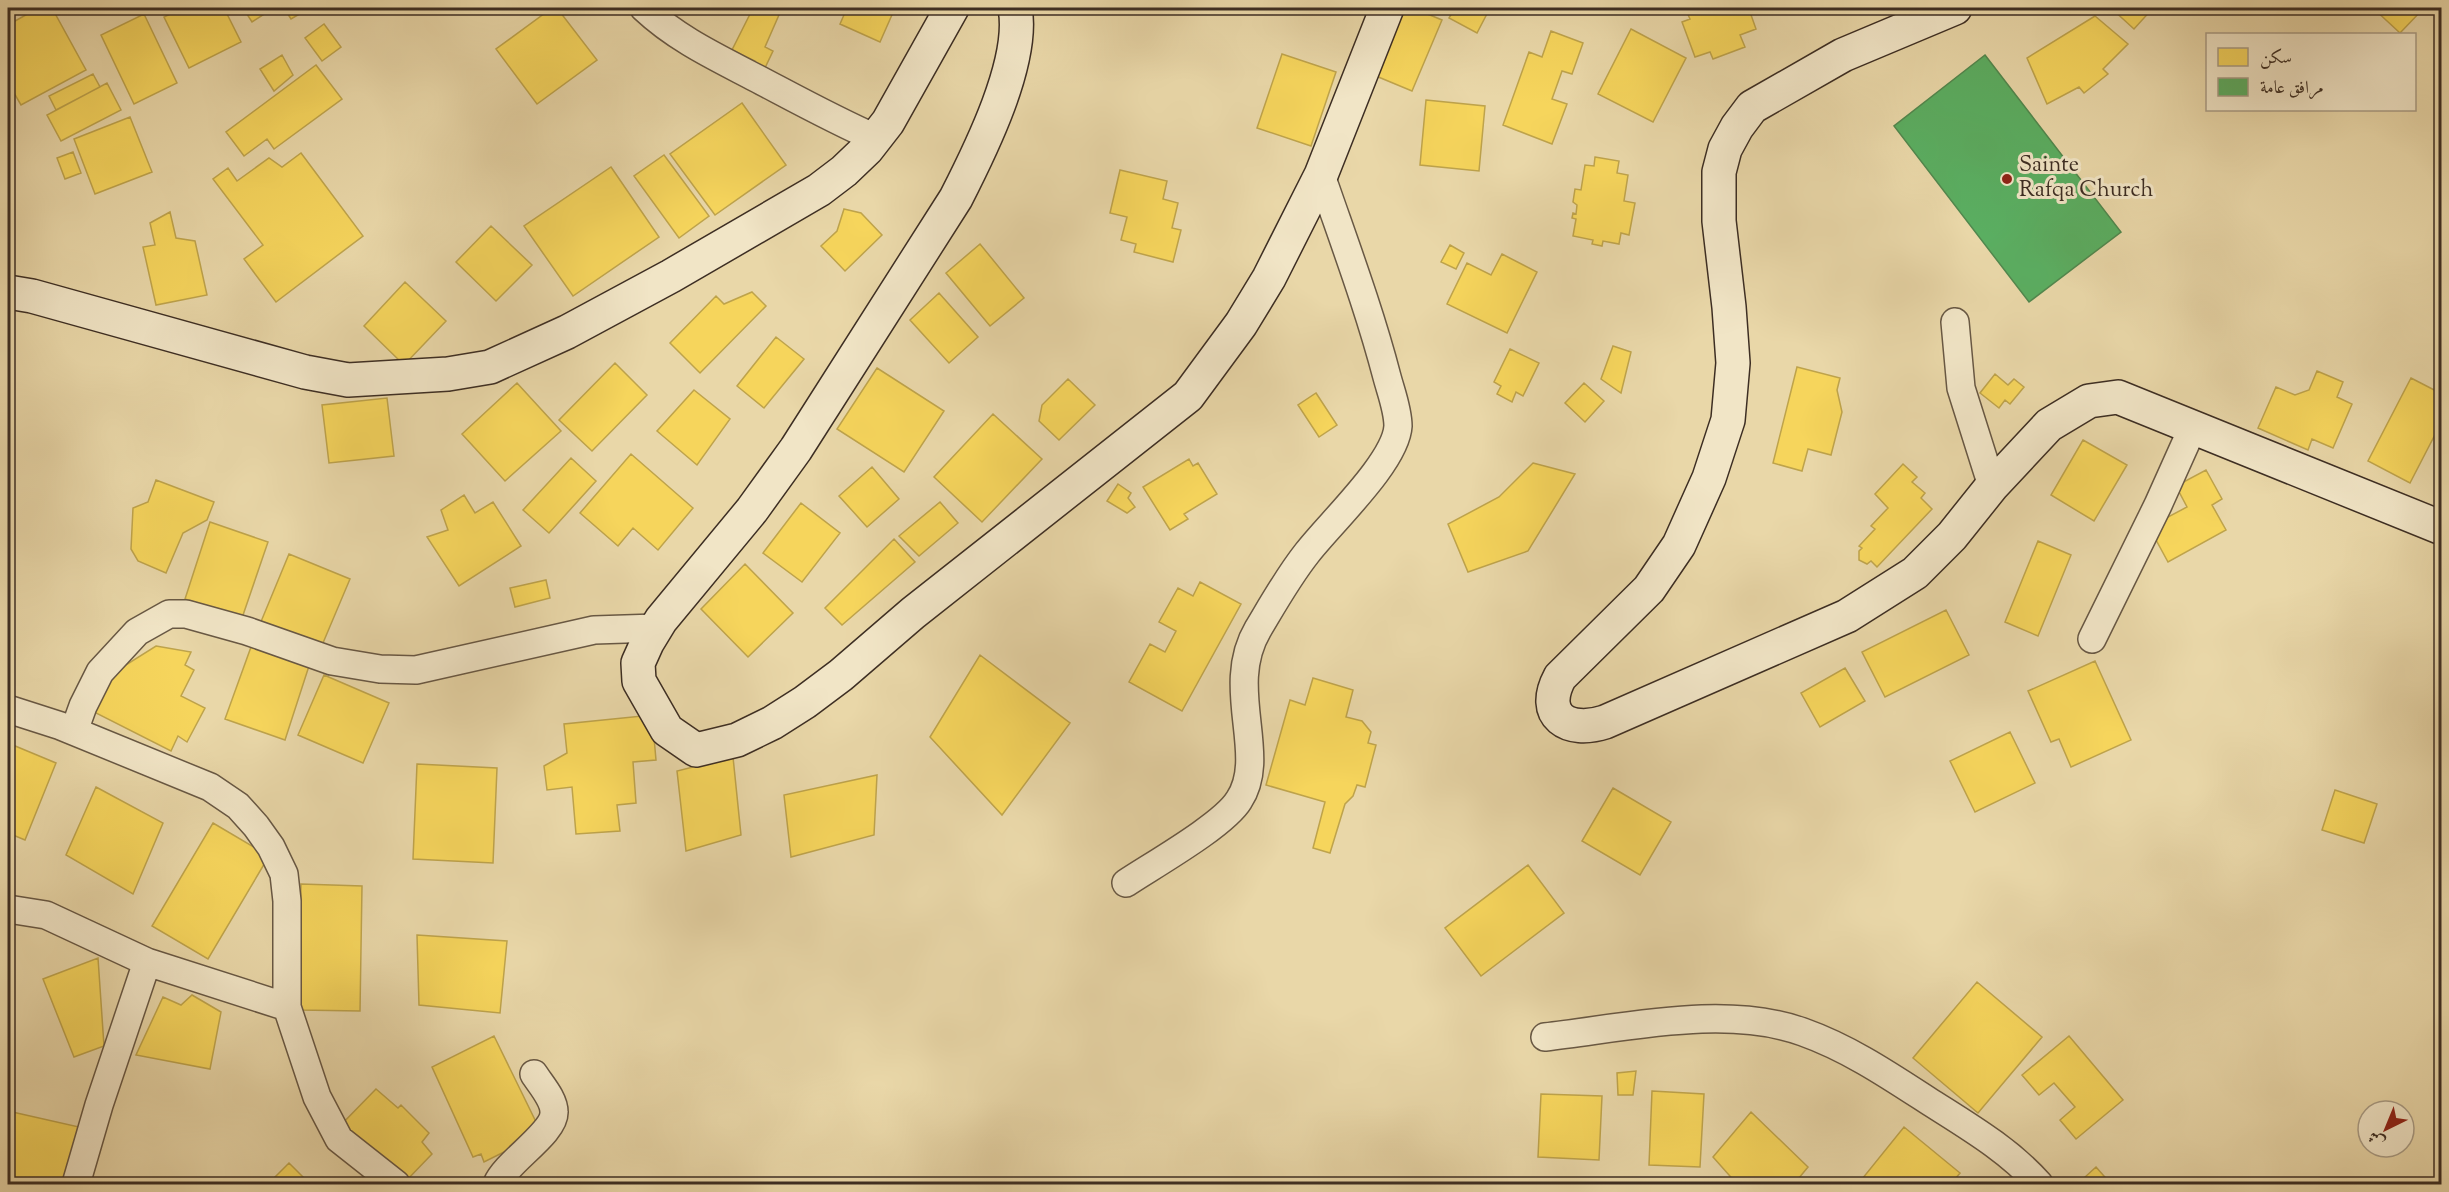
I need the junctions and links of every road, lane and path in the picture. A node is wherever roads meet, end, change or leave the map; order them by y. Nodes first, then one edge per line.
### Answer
1 (644, 8) edge
2 (952, 8) edge
3 (1015, 8) edge
4 (1387, 8) edge
5 (1955, 8) edge
6 (875, 138) junction
7 (1321, 175) junction
8 (8, 292) edge
9 (1955, 322) dead end
10 (2193, 427) junction
11 (1992, 486) junction
12 (2442, 528) edge
13 (656, 628) junction
14 (2092, 639) dead end
15 (8, 709) edge
16 (74, 731) junction
17 (1126, 883) dead end
18 (8, 909) edge
19 (147, 962) junction
20 (287, 1006) junction
21 (1545, 1037) dead end
22 (534, 1074) dead end
23 (76, 1185) edge
24 (396, 1185) edge
25 (497, 1185) edge
26 (2039, 1185) edge

1 - 6 street
2 - 6 street
3 - 13 street
4 - 7 street
5 - 11 street
6 - 8 street
7 - 13 street
7 - 17 street
9 - 11 street
10 - 11 street
10 - 12 street
10 - 14 street
13 - 16 street
15 - 16 street
16 - 20 street
18 - 19 street
19 - 20 street
19 - 23 street
20 - 24 street
21 - 26 street
22 - 25 street

